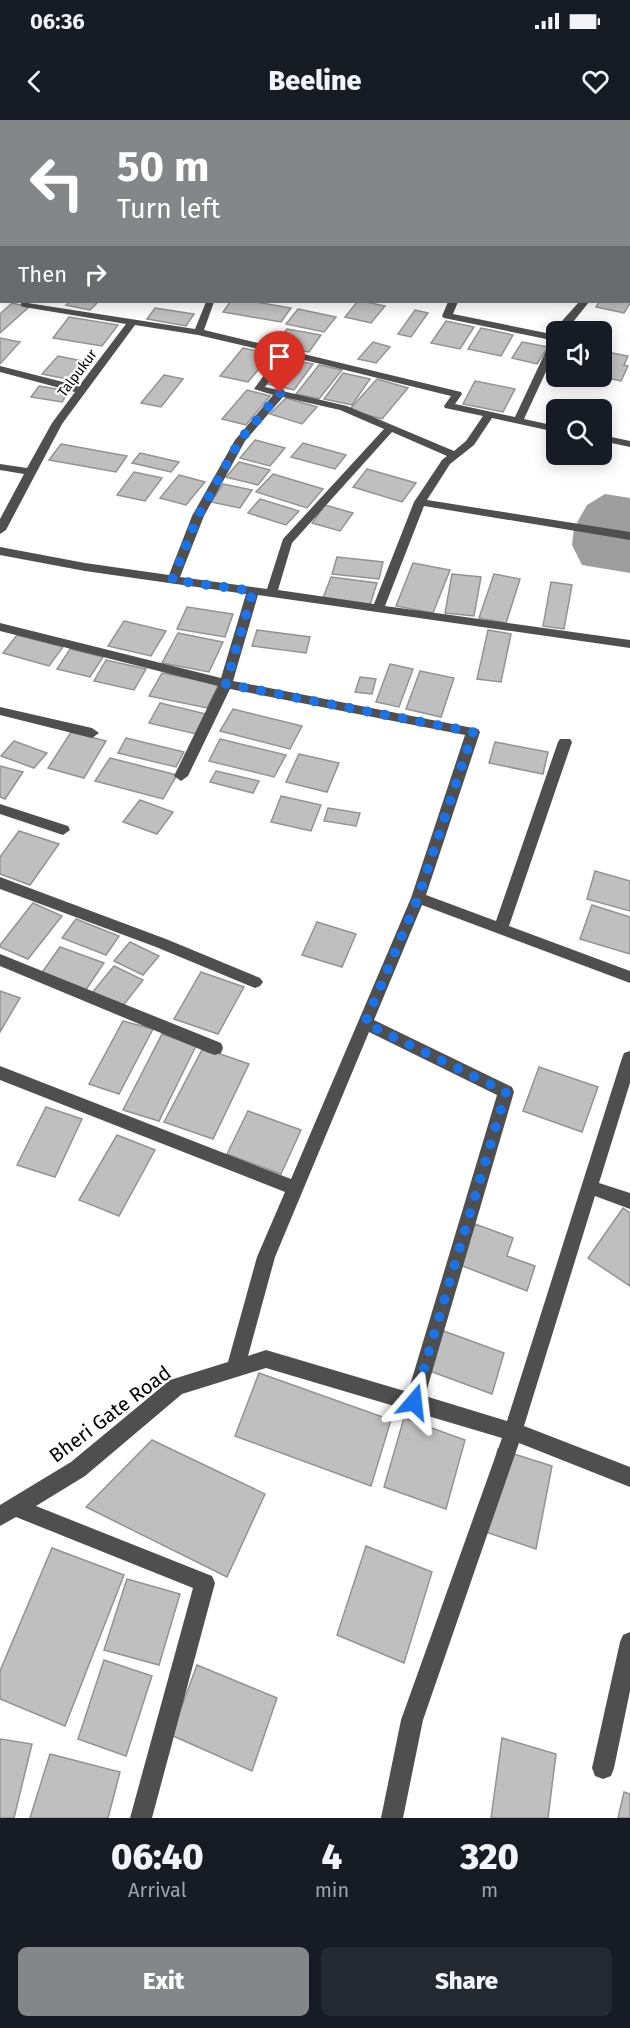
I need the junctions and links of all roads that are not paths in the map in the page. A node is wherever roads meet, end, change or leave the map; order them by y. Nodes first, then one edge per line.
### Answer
1 (210, 303) edge
2 (453, 303) edge
3 (583, 303) edge
4 (24, 304) dead end
5 (567, 321) edge
6 (132, 322) junction
7 (198, 332) junction
8 (546, 337) edge
9 (285, 353) junction
10 (546, 361) edge
11 (0, 369) edge
12 (81, 390) junction
13 (280, 393) junction
14 (489, 415) junction
15 (518, 421) junction
16 (546, 427) edge
17 (390, 428) junction
18 (612, 440) edge
19 (630, 444) edge
20 (455, 455) junction
21 (0, 467) edge
22 (30, 472) junction
23 (420, 502) junction
24 (0, 530) edge
25 (630, 536) edge
26 (0, 550) edge
27 (172, 580) junction
28 (253, 591) junction
29 (271, 594) junction
30 (378, 609) junction
31 (0, 627) edge
32 (630, 644) edge
33 (226, 684) junction
34 (0, 711) edge
35 (92, 733) dead end
36 (565, 742) dead end
37 (181, 776) dead end
38 (0, 809) edge
39 (63, 830) dead end
40 (0, 883) edge
41 (418, 898) junction
42 (501, 929) junction
43 (0, 960) edge
44 (630, 977) edge
45 (255, 982) dead end
46 (365, 1023) junction
47 (215, 1048) dead end
48 (630, 1058) edge
49 (0, 1073) edge
50 (590, 1187) junction
51 (295, 1188) junction
52 (630, 1202) edge
53 (235, 1368) junction
54 (414, 1402) junction
55 (513, 1432) junction
56 (630, 1477) edge
57 (7, 1512) edge
58 (630, 1642) edge
59 (603, 1768) dead end
60 (141, 1818) edge
61 (392, 1818) edge

1 - 7 street
2 - 8 street
3 - 5 street
4 - 6 street
6 - 7 street
6 - 12 street, Talpukur
7 - 9 street
9 - 13 street
9 - 14 street
10 - 15 street
11 - 12 street
12 - 22 street, Talpukur
13 - 17 street
13 - 27 street
14 - 15 street
14 - 20 street
15 - 16 street
17 - 20 street
17 - 29 street
18 - 19 street
20 - 23 street
21 - 22 street
22 - 24 street, Talpukur
23 - 25 street
23 - 30 street
26 - 27 street
27 - 28 street
28 - 29 street
28 - 33 street
29 - 30 street
30 - 32 street
31 - 33 street
33 - 37 street
33 - 41 street
34 - 35 street
36 - 42 street
38 - 39 street
40 - 45 street
41 - 42 street
41 - 46 street
42 - 44 street
43 - 47 street
46 - 51 street
46 - 54 street
48 - 50 street
49 - 51 street
50 - 52 street
50 - 55 street
51 - 53 street
53 - 54 street, Bheri Gate Road
53 - 57 street, Bheri Gate Road
54 - 55 street, Bheri Gate Road
55 - 56 street, Bheri Gate Road
55 - 61 street
57 - 60 street
58 - 59 street

